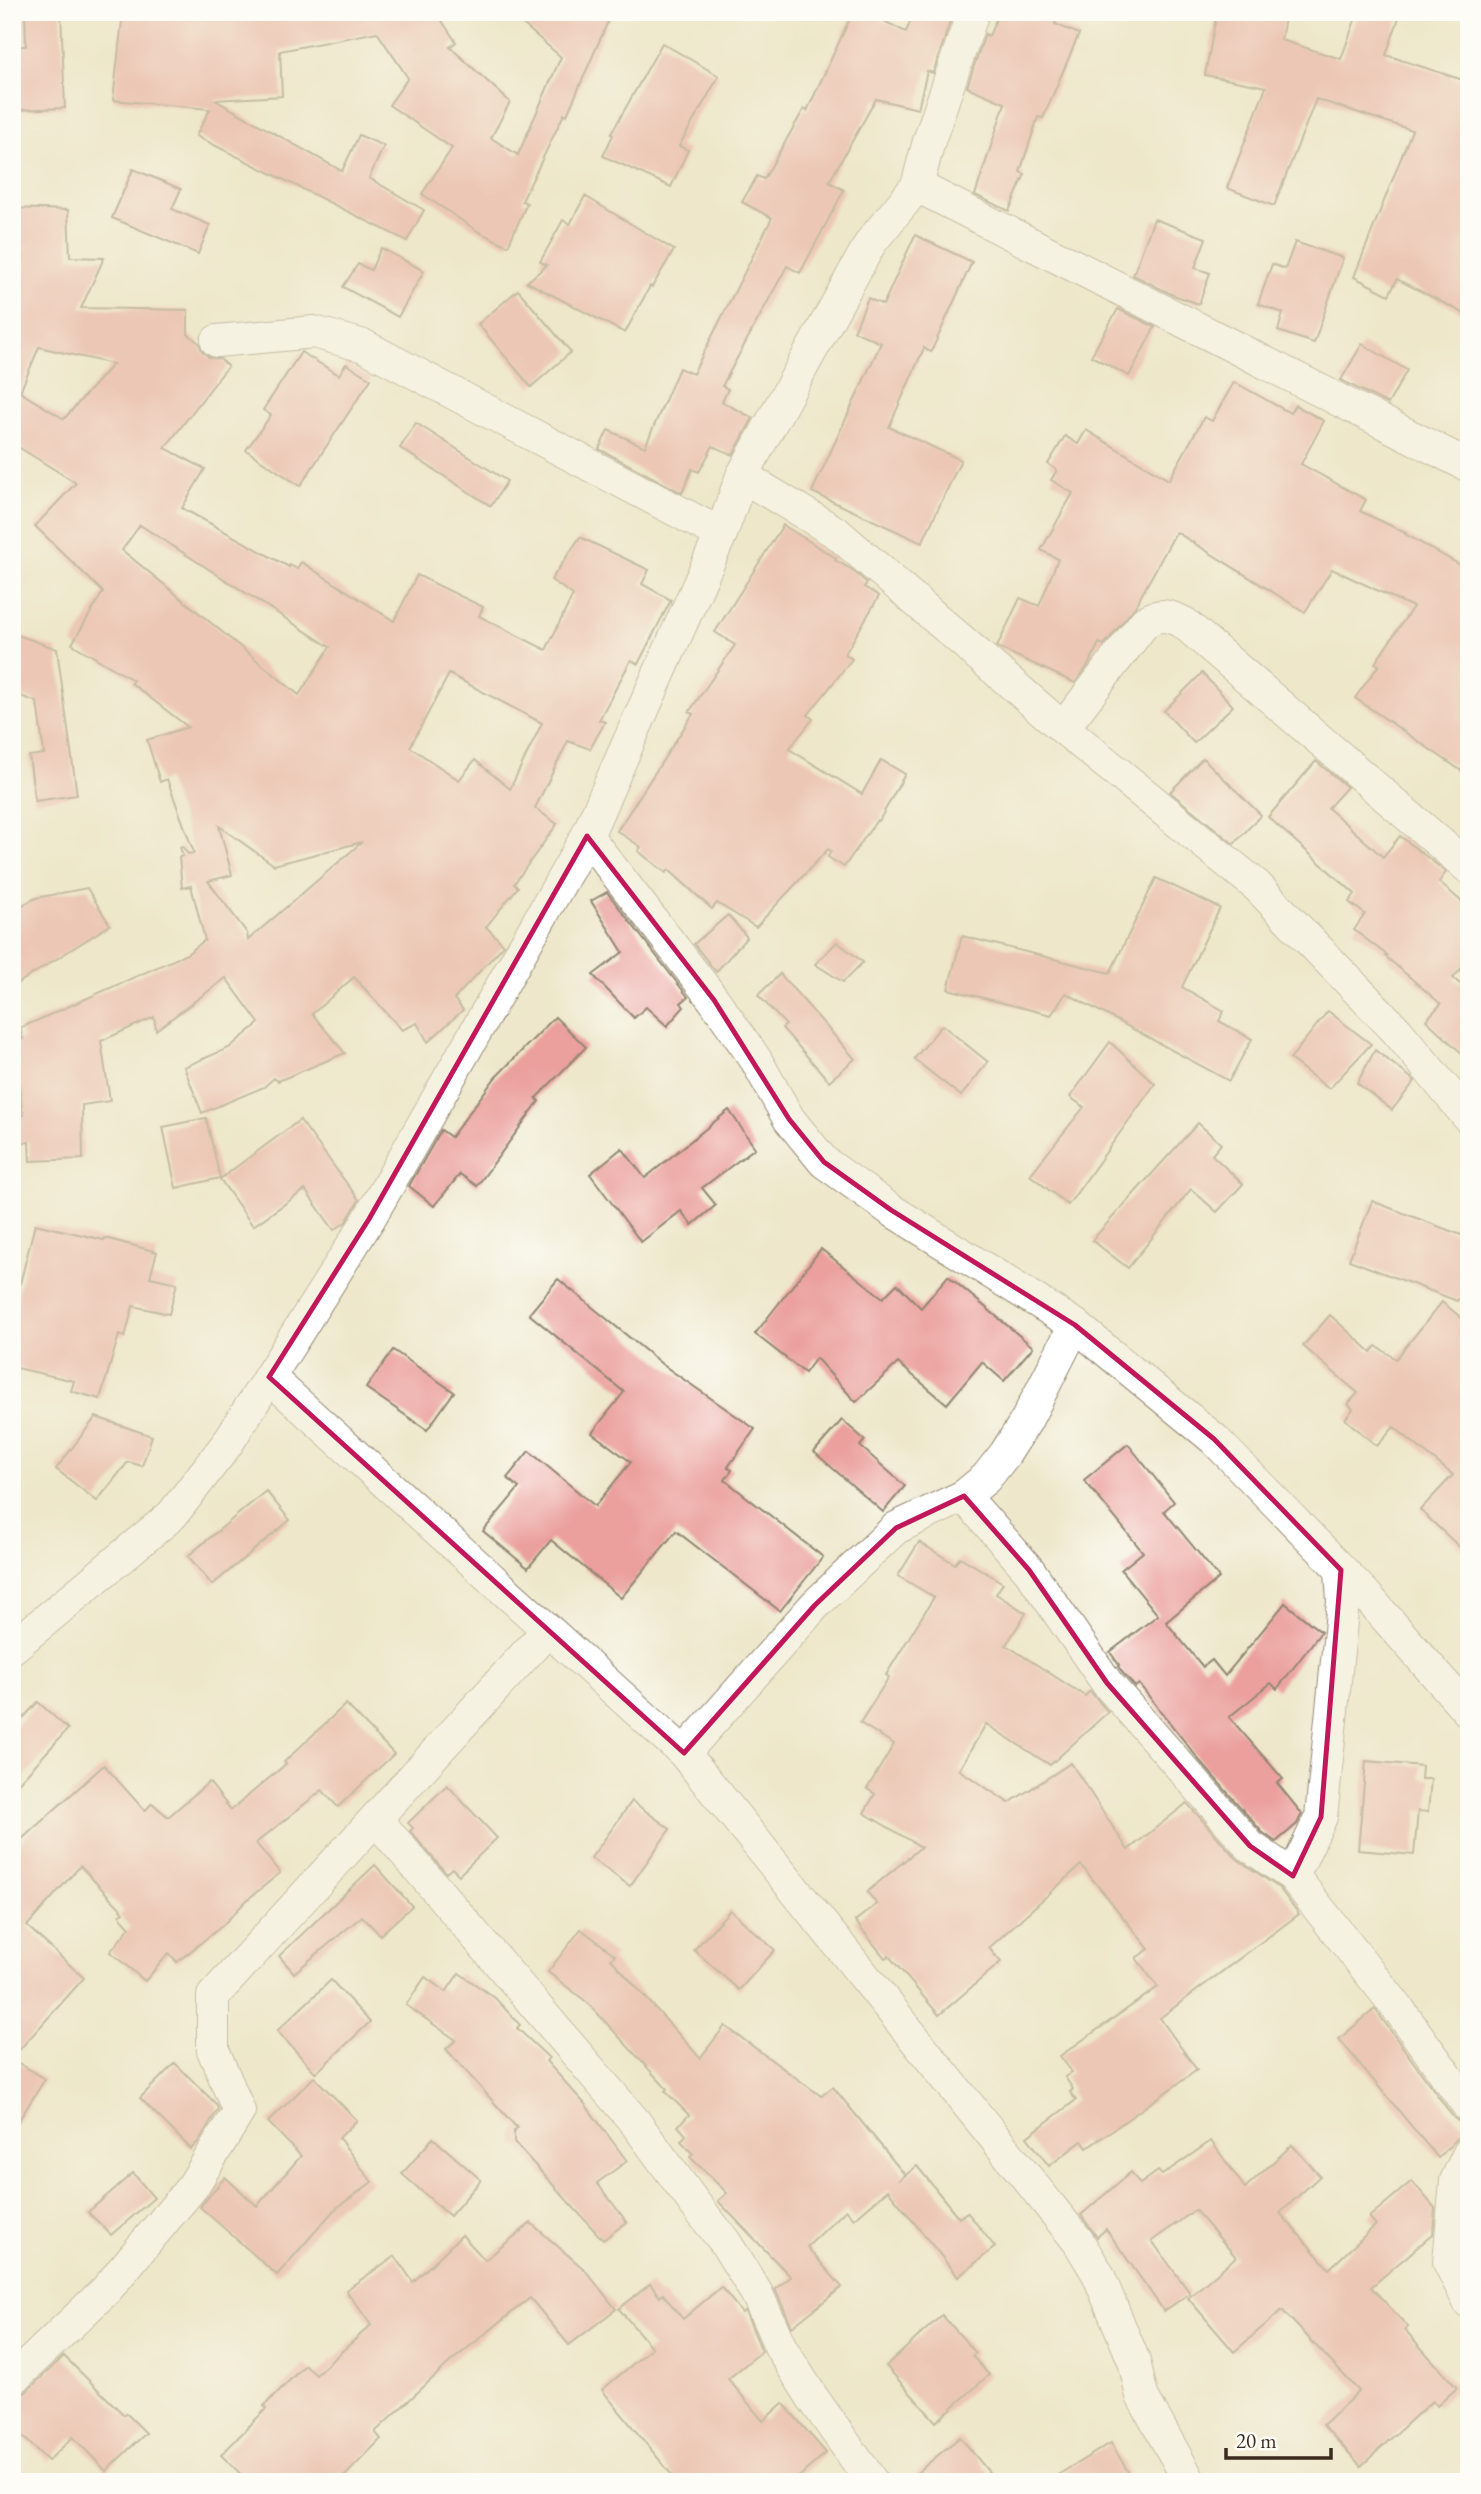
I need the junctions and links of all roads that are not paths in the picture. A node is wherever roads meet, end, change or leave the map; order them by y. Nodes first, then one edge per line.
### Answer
1 (973, 12) edge
2 (917, 186) junction
3 (217, 341) dead end
4 (1469, 466) edge
5 (742, 476) junction
6 (721, 534) junction
7 (1063, 729) junction
8 (587, 836) junction
9 (1469, 868) edge
10 (1469, 1118) edge
11 (1075, 1325) junction
12 (269, 1377) junction
13 (964, 1496) junction
14 (1341, 1570) junction
15 (548, 1630) junction
16 (12, 1648) edge
17 (1469, 1712) edge
18 (684, 1753) junction
19 (376, 1819) junction
20 (1293, 1876) junction
21 (1469, 2107) edge
22 (1469, 2153) edge
23 (1469, 2302) edge
24 (12, 2380) edge
25 (872, 2482) edge
26 (1190, 2482) edge

1 - 2 street
2 - 4 street
2 - 5 street
3 - 6 street
5 - 6 street
5 - 7 street
6 - 8 street
7 - 9 street
7 - 10 street
8 - 11 street
8 - 12 street
11 - 13 street
11 - 14 street
12 - 15 street
12 - 16 street
13 - 18 street
13 - 20 street
14 - 17 street
14 - 20 street
15 - 18 street
15 - 19 street
18 - 26 street
19 - 24 street
19 - 25 street
20 - 21 street
22 - 23 street

